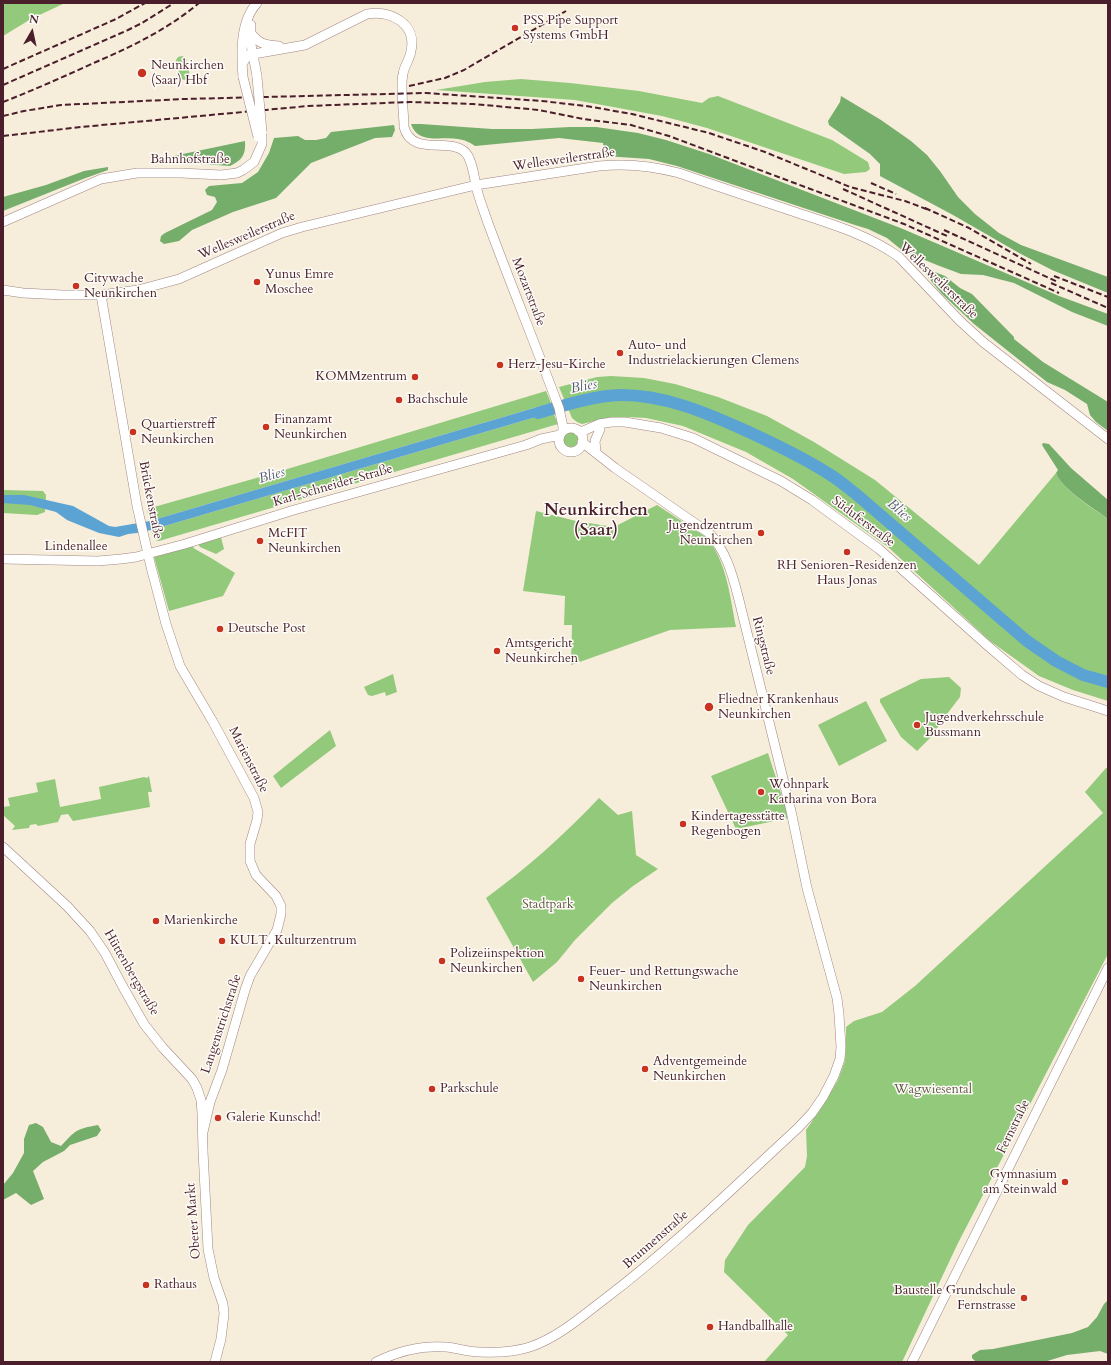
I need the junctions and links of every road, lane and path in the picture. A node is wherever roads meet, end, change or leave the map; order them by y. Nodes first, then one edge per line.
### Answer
1 (258, 3) edge
2 (250, 32) junction
3 (291, 48) junction
4 (253, 53) junction
5 (242, 64) junction
6 (260, 148) junction
7 (476, 185) junction
8 (3, 222) edge
9 (3, 290) edge
10 (102, 295) junction
11 (644, 425) junction
12 (600, 429) junction
13 (570, 434) junction
14 (1108, 440) edge
15 (596, 452) junction
16 (615, 468) junction
17 (148, 554) junction
18 (3, 558) edge
19 (201, 702) joint
20 (1108, 711) edge
21 (3, 848) edge
22 (281, 906) joint
23 (1108, 968) edge
24 (837, 998) joint
25 (197, 1088) junction
26 (214, 1091) junction
27 (203, 1132) junction
28 (215, 1362) edge
29 (376, 1362) edge
30 (912, 1362) edge

1 - 2 street
1 - 5 street
2 - 3 street
2 - 4 street
3 - 4 street, Mozartstraße
3 - 7 street, Mozartstraße
4 - 5 street
4 - 6 street, bridge
5 - 6 street, bridge
6 - 8 street, Bahnhofstraße
7 - 10 street, Wellesweilerstraße
7 - 13 street, Mozartstraße
7 - 14 street, Wellesweilerstraße
9 - 10 street, Wellesweilerstraße
10 - 17 street, Brückenstraße
11 - 12 street, Süduferstraße
11 - 13 street, Süduferstraße
11 - 20 street, Süduferstraße
12 - 13 street, Süduferstraße
12 - 15 street
13 - 15 street, Ringstraße
13 - 16 street, Ringstraße
13 - 17 street, Karl-Schneider-Straße
15 - 16 street, Ringstraße
16 - 24 street, Ringstraße
17 - 18 street, Lindenallee
17 - 19 street, Brückenstraße
19 - 22 street, Marienstraße
21 - 25 street, Hüttenbergstraße
22 - 26 street, Langenstrichstraße
23 - 30 street, Fernstraße
24 - 29 street, Brunnenstraße
25 - 26 street
25 - 27 street, Hüttenbergstraße
26 - 27 street, Langenstrichstraße
27 - 28 street, Oberer Markt

